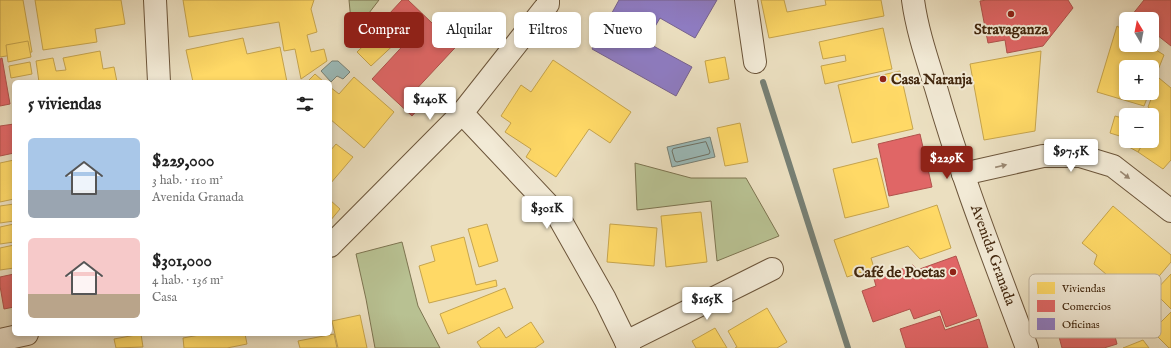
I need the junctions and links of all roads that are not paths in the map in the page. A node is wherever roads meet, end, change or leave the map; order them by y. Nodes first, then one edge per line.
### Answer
1 (155, 0) edge
2 (548, 0) edge
3 (746, 0) edge
4 (913, 0) edge
5 (755, 62) dead end
6 (159, 80) edge
7 (462, 113) junction
8 (963, 174) junction
9 (1171, 211) edge
10 (332, 244) edge
11 (772, 269) dead end
12 (18, 336) edge
13 (0, 340) edge
14 (628, 345) edge
15 (1027, 348) edge

1 - 6 street
2 - 7 street
3 - 5 street
4 - 8 street, Avenida Granada
7 - 10 street
7 - 14 street
8 -> 9 street
8 - 15 street, Avenida Granada
11 - 14 street
12 - 13 street

